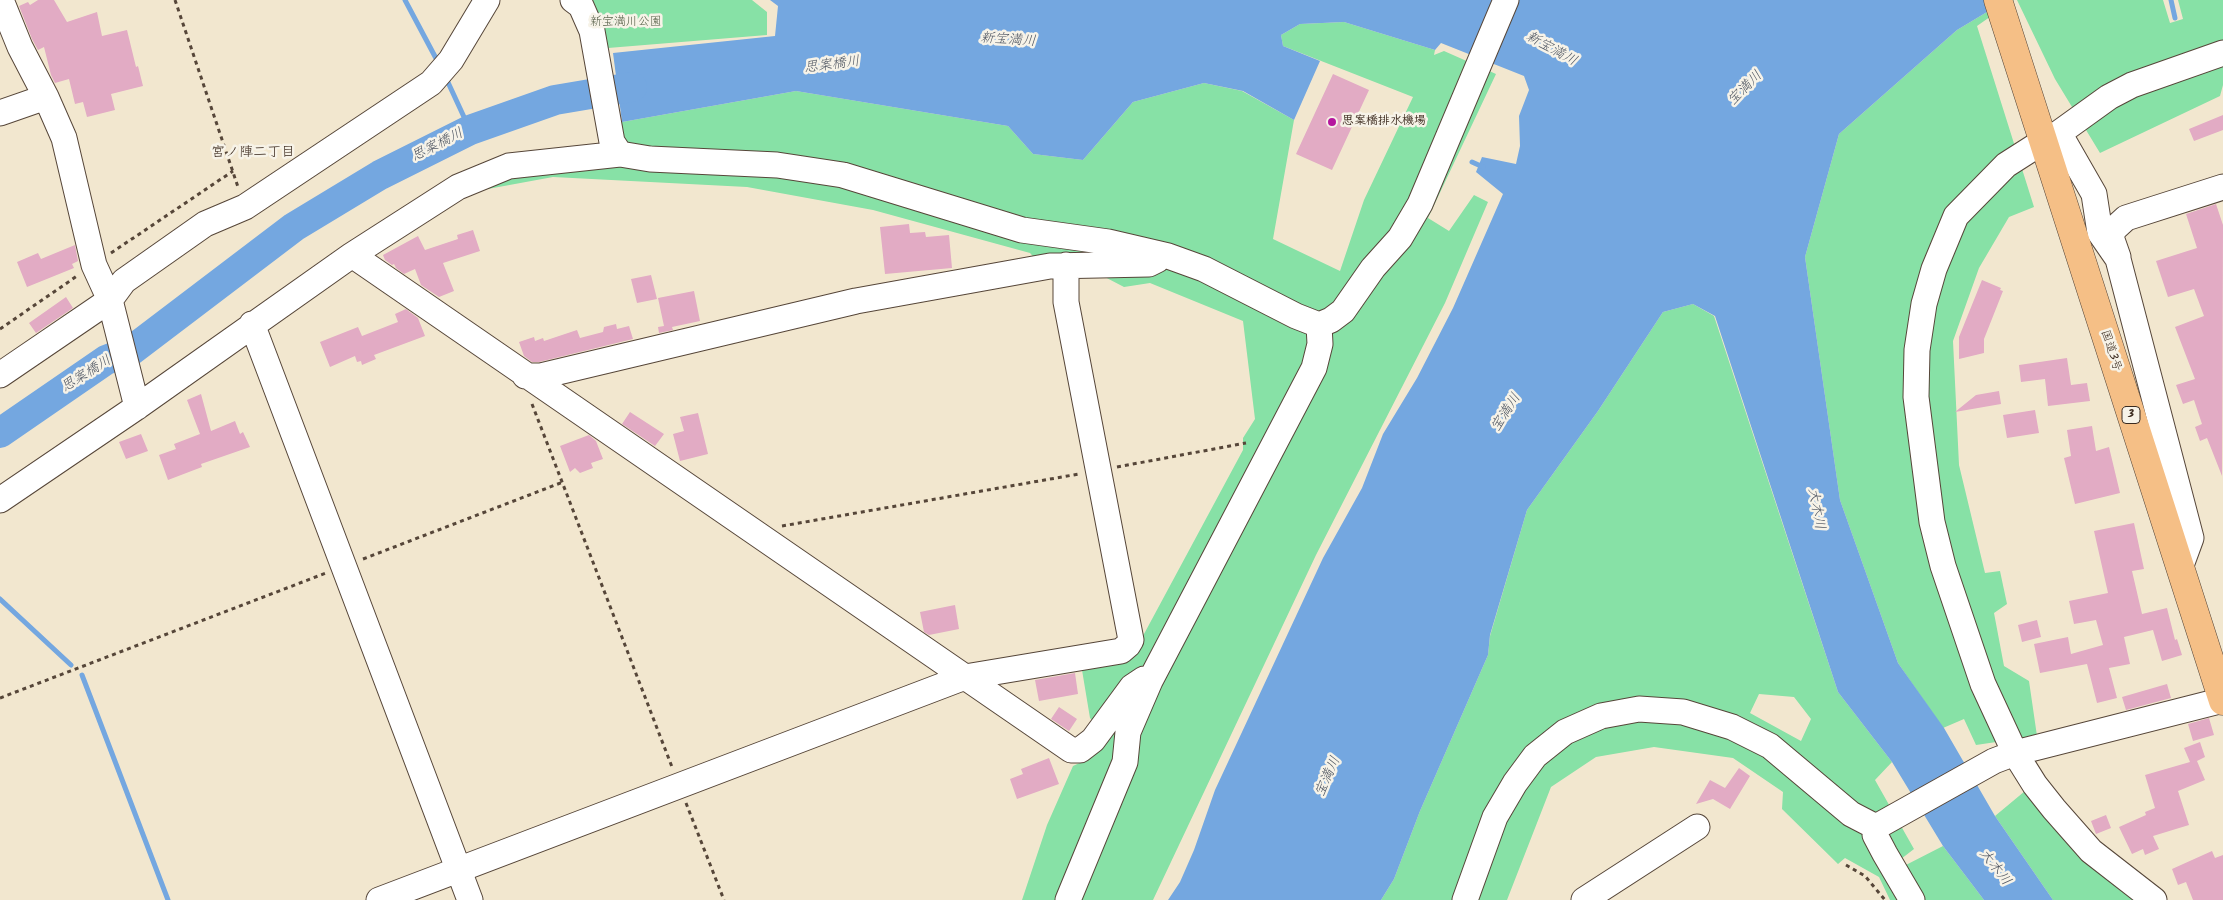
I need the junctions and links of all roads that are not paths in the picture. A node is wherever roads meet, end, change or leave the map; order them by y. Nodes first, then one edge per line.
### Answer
1 (1, 0) edge
2 (487, 0) edge
3 (573, 0) edge
4 (1506, 0) edge
5 (1998, 0) edge
6 (2223, 53) edge
7 (46, 97) junction
8 (0, 113) edge
9 (2047, 135) junction
10 (616, 148) junction
11 (2223, 187) edge
12 (352, 255) junction
13 (1168, 256) junction
14 (2118, 259) junction
15 (1066, 265) junction
16 (110, 300) junction
17 (252, 324) junction
18 (1319, 325) junction
19 (0, 375) edge
20 (525, 376) junction
21 (134, 398) junction
22 (0, 500) edge
23 (2180, 568) junction
24 (965, 677) junction
25 (1150, 681) junction
26 (2223, 701) edge
27 (2005, 757) junction
28 (1698, 827) dead end
29 (1876, 827) junction
30 (458, 870) junction
31 (379, 900) edge
32 (470, 900) edge
33 (1068, 900) edge
34 (1465, 900) edge
35 (1584, 900) edge
36 (1912, 900) edge
37 (2154, 900) edge

1 - 7 street
2 - 16 street
3 - 10 street
4 - 18 street
5 - 9 highway, 国道3号 / 3
6 - 9 street
7 - 8 street
7 - 16 street
9 - 14 street
9 - 23 highway, 国道3号 / 3
9 - 27 street
10 - 12 street
10 - 13 street
11 - 14 street
12 - 17 street
12 - 20 street
13 - 15 street
13 - 18 street
14 - 23 street
15 - 20 street
15 - 24 street
16 - 19 street
16 - 21 street
17 - 21 street
17 - 30 street
18 - 25 street
20 - 24 street
21 - 22 street
23 - 26 highway, 国道3号 / 3
24 - 25 street
24 - 30 street
25 - 33 street
26 - 27 street
27 - 29 street
27 - 37 street
28 - 35 street
29 - 34 street
29 - 36 street
30 - 31 street
30 - 32 street

